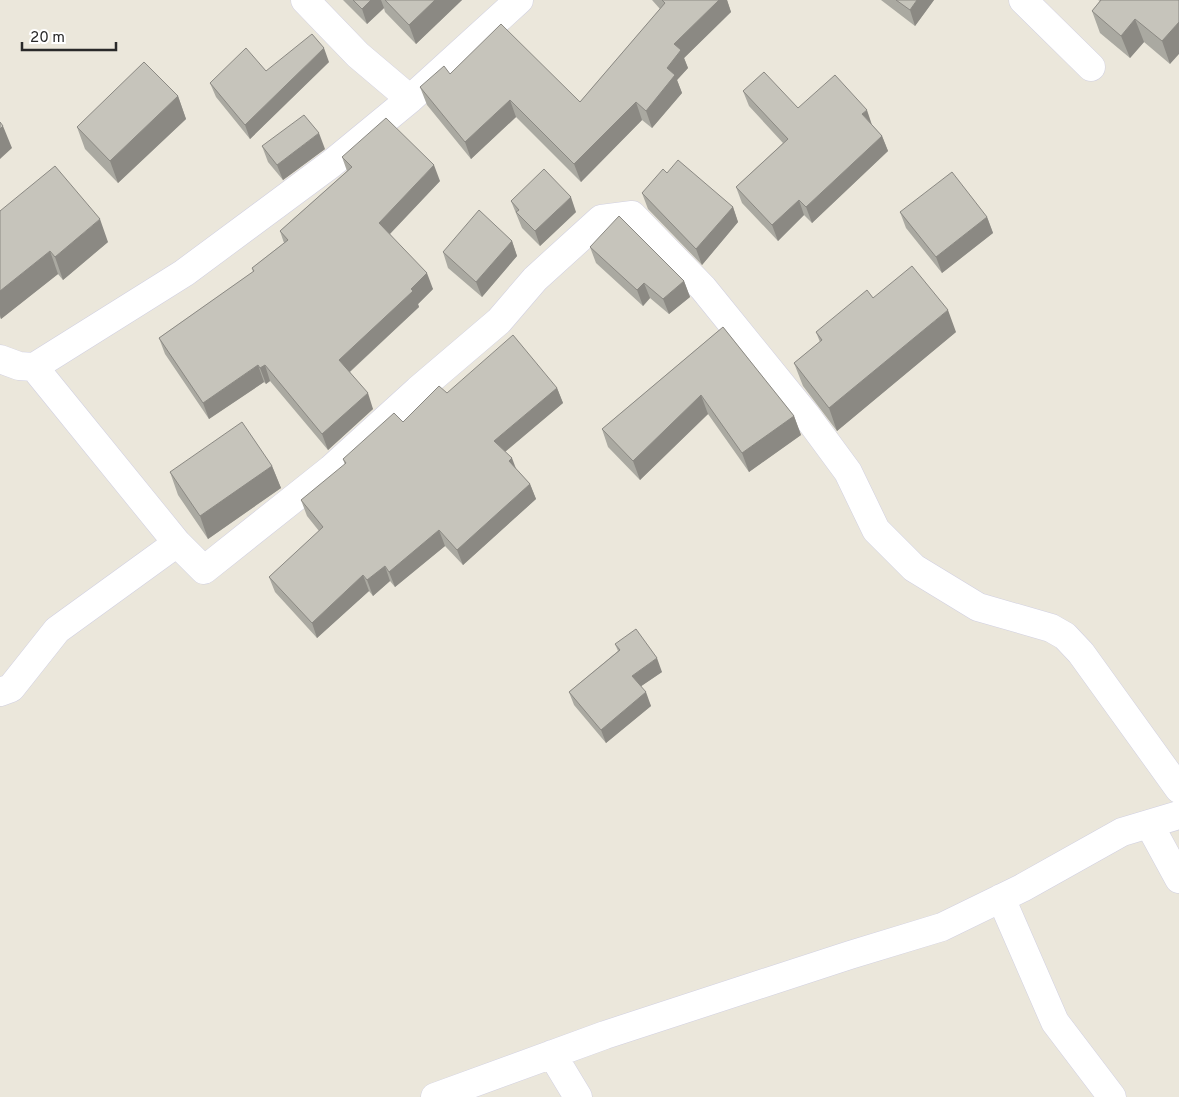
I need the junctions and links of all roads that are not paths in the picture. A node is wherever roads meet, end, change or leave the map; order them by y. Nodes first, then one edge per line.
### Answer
1 (304, 0) edge
2 (519, 0) edge
3 (1023, 0) edge
4 (1091, 66) dead end
5 (410, 99) junction
6 (0, 359) edge
7 (34, 367) junction
8 (177, 543) junction
9 (0, 692) edge
10 (1179, 789) edge
11 (1179, 815) edge
12 (1149, 824) junction
13 (1179, 879) edge
14 (1001, 898) junction
15 (552, 1054) junction
16 (435, 1097) edge
17 (578, 1097) edge
18 (1112, 1097) edge

1 - 5 street
2 - 5 street
3 - 4 street
5 - 7 street
6 - 7 street
7 - 8 street
8 - 9 street
8 - 10 street
11 - 12 street
12 - 13 street
12 - 14 street
14 - 15 street
14 - 18 street
15 - 16 street
15 - 17 street

